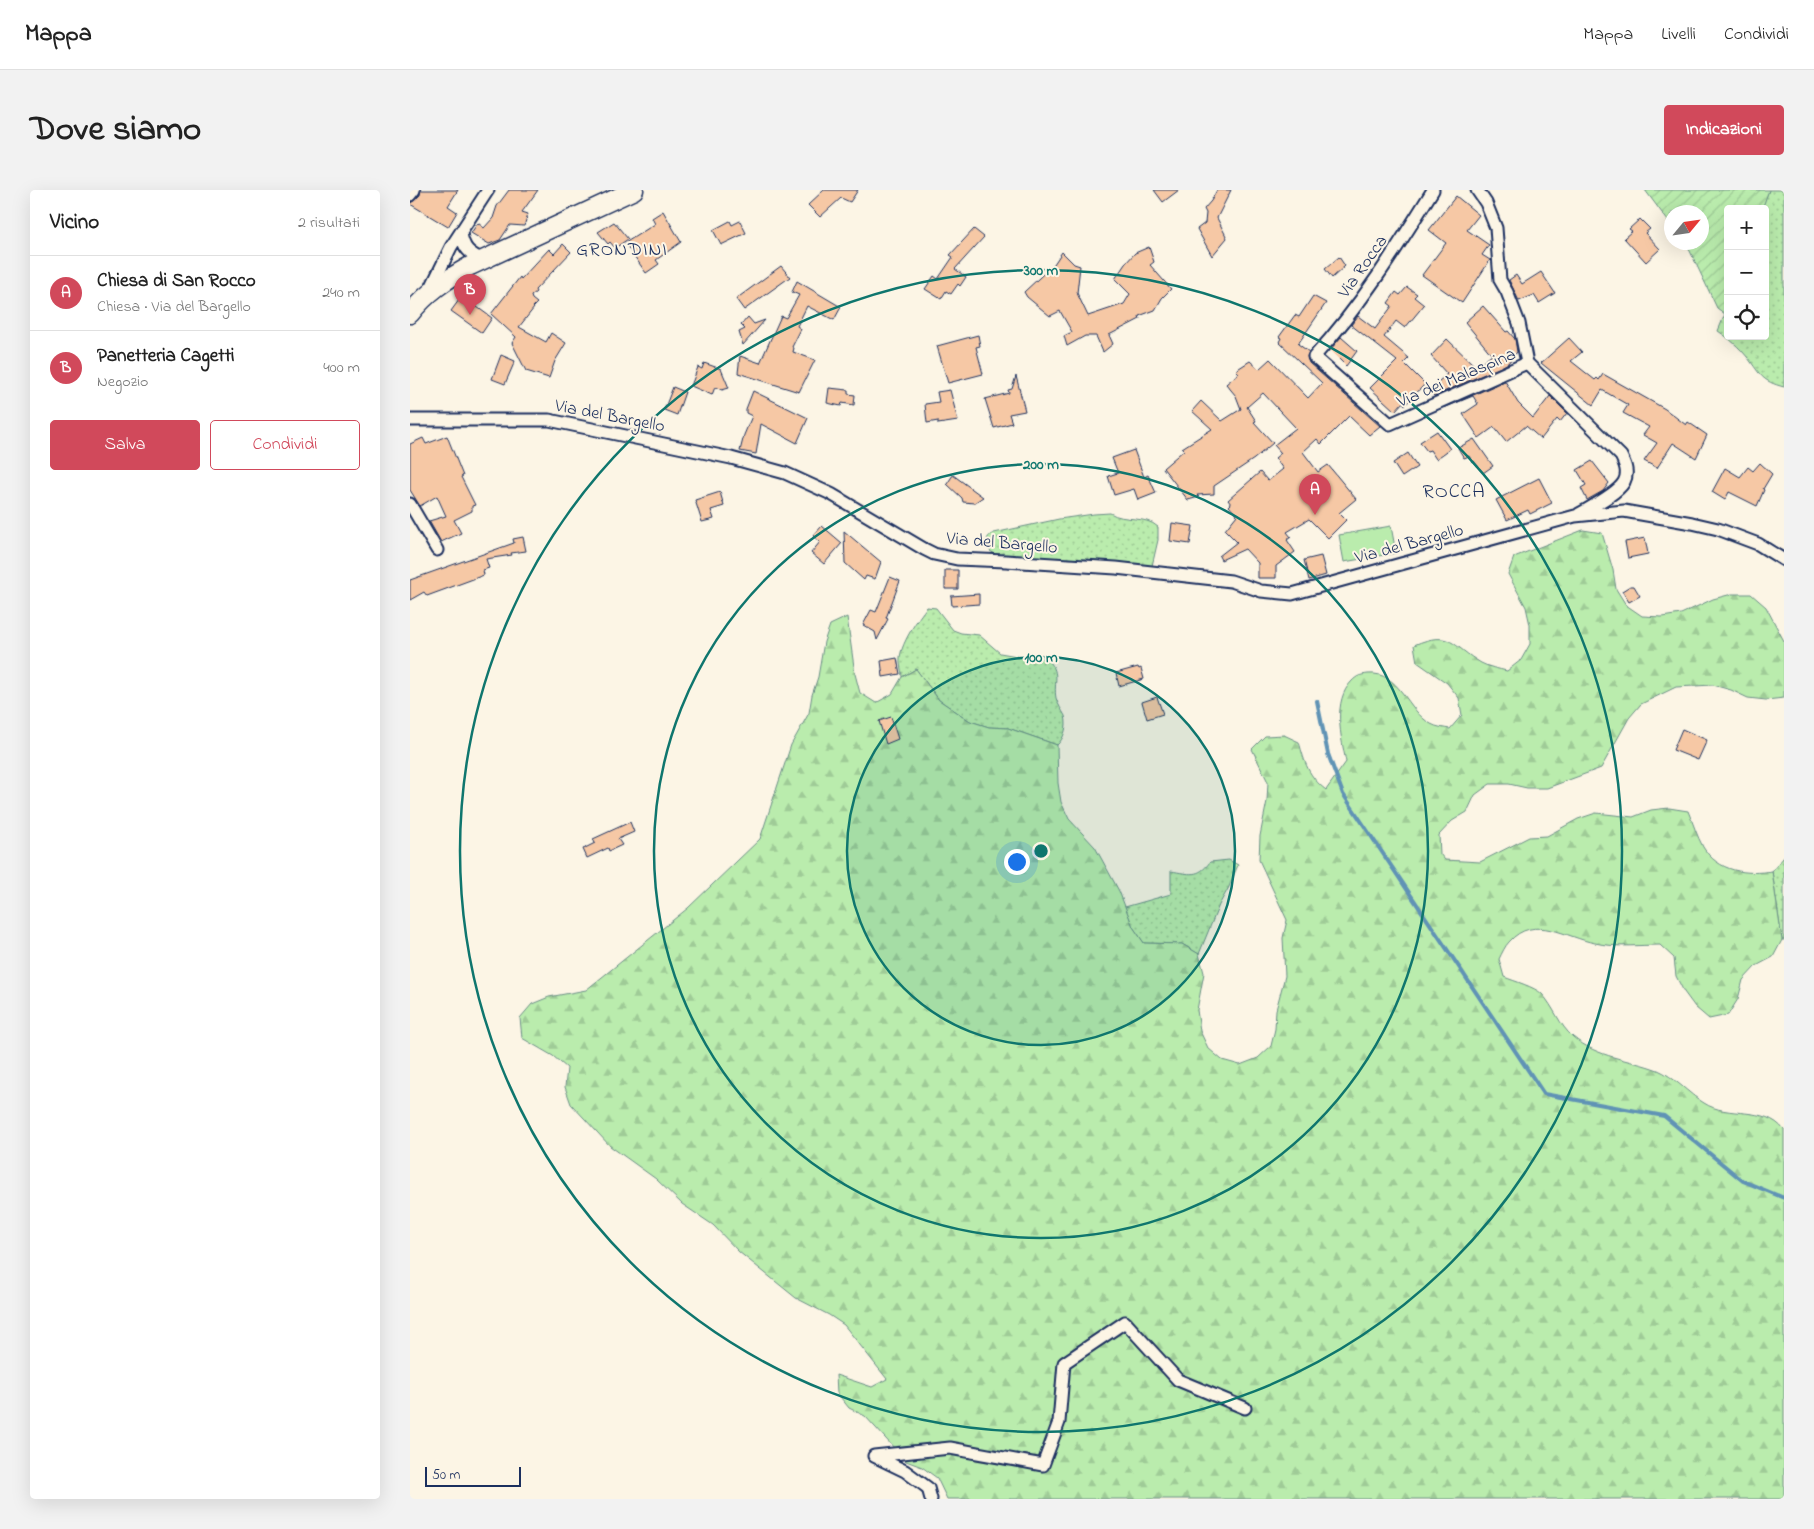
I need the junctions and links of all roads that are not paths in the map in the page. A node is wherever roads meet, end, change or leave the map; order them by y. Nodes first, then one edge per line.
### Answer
1 (414, 190) edge
2 (488, 190) edge
3 (634, 190) edge
4 (1433, 190) edge
5 (1477, 190) edge
6 (410, 195) edge
7 (461, 233) junction
8 (484, 260) junction
9 (427, 295) junction
10 (410, 314) edge
11 (1527, 363) junction
12 (410, 420) edge
13 (1390, 424) joint
14 (410, 504) edge
15 (1575, 516) junction
16 (437, 550) dead end
17 (1784, 560) edge
18 (1245, 1408) dead end
19 (931, 1499) edge

1 - 6 street
2 - 7 street
3 - 8 main road
4 - 13 street, Via Rocca
5 - 11 street
7 - 8 street
7 - 9 street
8 - 9 main road
9 - 10 main road
11 - 13 street, Via dei Malaspina
11 - 15 street, Via dei Malaspina
12 - 15 street, Via del Bargello
14 - 16 street
15 - 17 street
18 - 19 street

